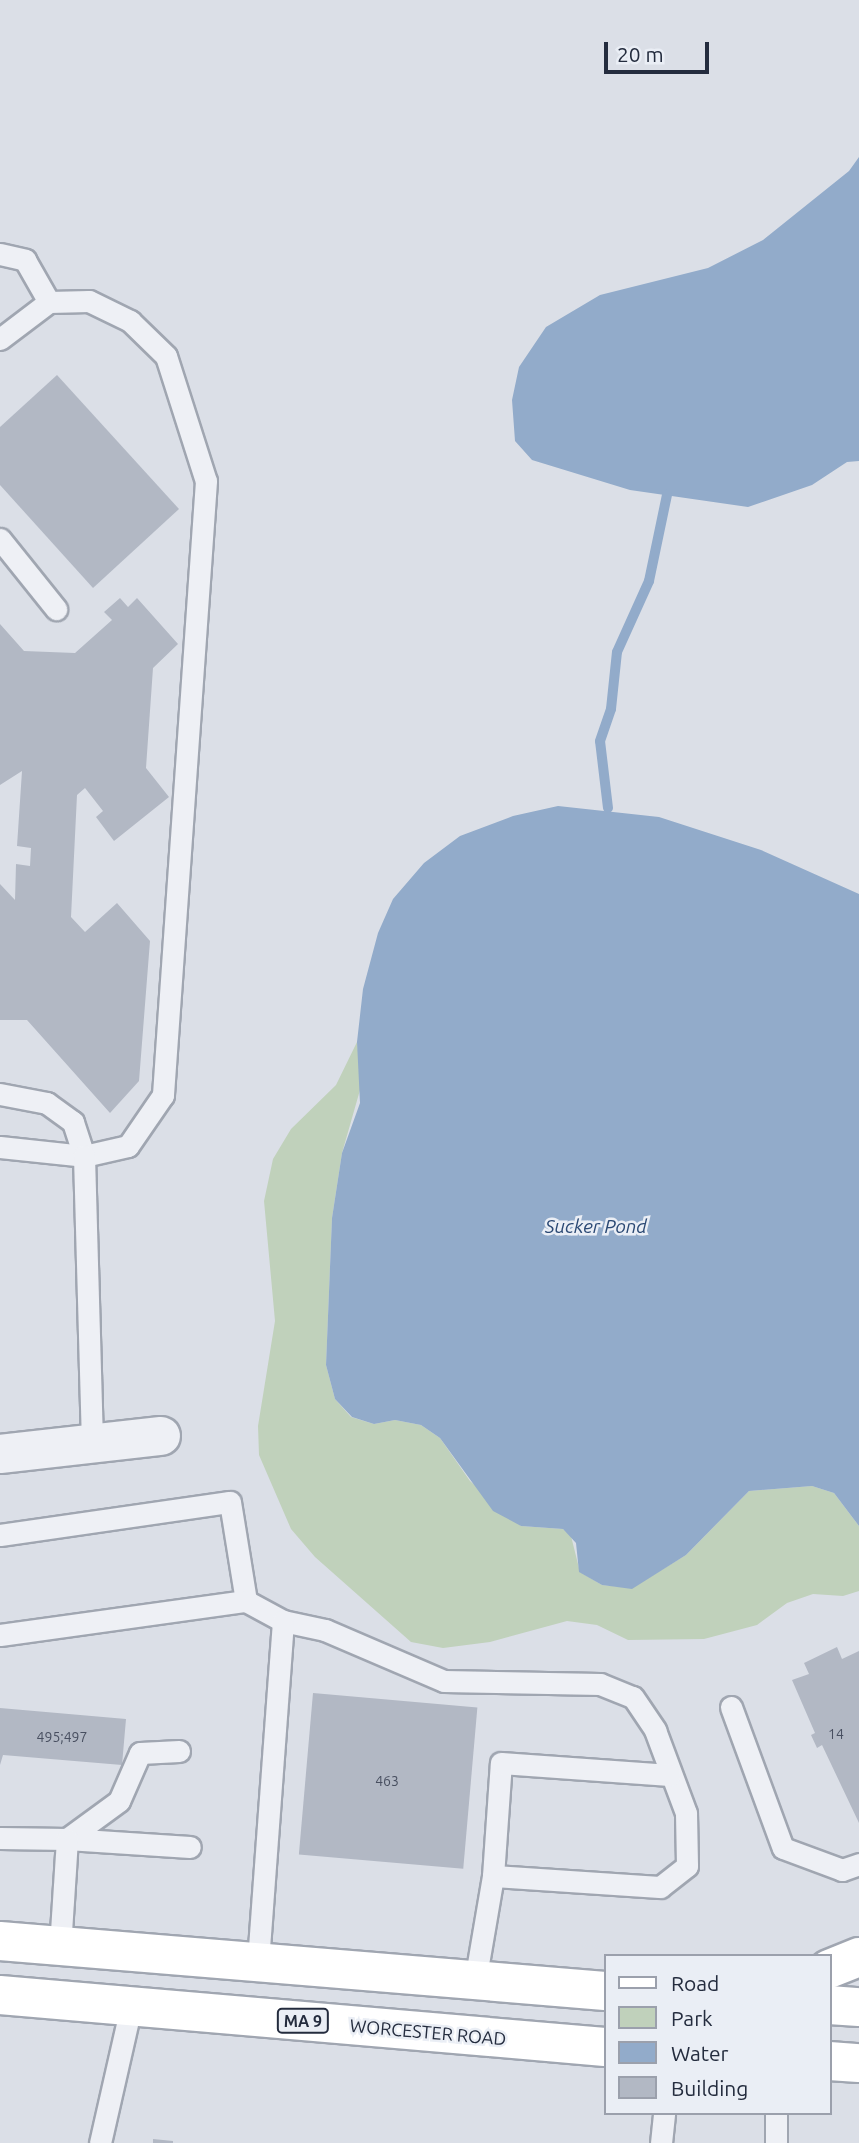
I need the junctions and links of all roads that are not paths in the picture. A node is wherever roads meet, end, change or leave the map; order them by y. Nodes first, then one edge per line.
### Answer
1 (0, 254) edge
2 (49, 302) junction
3 (0, 339) edge
4 (0, 539) edge
5 (55, 609) dead end
6 (0, 1094) edge
7 (0, 1147) edge
8 (84, 1156) junction
9 (161, 1436) dead end
10 (92, 1444) junction
11 (0, 1454) edge
12 (0, 1535) edge
13 (246, 1601) junction
14 (283, 1621) junction
15 (0, 1635) edge
16 (731, 1707) dead end
17 (179, 1751) dead end
18 (670, 1775) junction
19 (0, 1838) edge
20 (67, 1839) junction
21 (190, 1847) dead end
22 (859, 1864) edge
23 (493, 1876) junction
24 (0, 1941) edge
25 (60, 1946) junction
26 (859, 1957) edge
27 (258, 1963) junction
28 (831, 1968) edge
29 (475, 1981) junction
30 (604, 1991) edge
31 (0, 1995) edge
32 (831, 2005) edge
33 (131, 2006) junction
34 (859, 2007) edge
35 (604, 2047) edge
36 (831, 2061) edge
37 (859, 2063) edge
38 (664, 2115) edge
39 (776, 2115) edge
40 (100, 2143) edge
41 (661, 2143) edge
42 (776, 2143) edge

1 - 2 lane
2 - 3 lane
2 - 8 lane
4 - 5 lane
6 - 8 lane
7 - 8 lane
8 - 10 lane
9 - 10 street
10 - 11 street
12 - 13 lane
13 - 14 lane
13 - 15 lane
14 - 18 lane
14 - 27 lane
16 - 22 lane
17 - 20 lane
18 - 23 lane
18 - 23 lane
19 - 20 lane
20 - 21 lane
20 - 25 lane
23 - 29 lane
24 - 25 main road
25 - 27 main road
26 - 28 main road
27 - 29 main road
29 - 30 main road
31 - 33 main road, WORCESTER ROAD / MA 9
32 - 34 main road
33 - 35 main road, WORCESTER ROAD / MA 9
33 - 40 lane
36 - 37 main road
38 - 41 lane
39 - 42 lane

